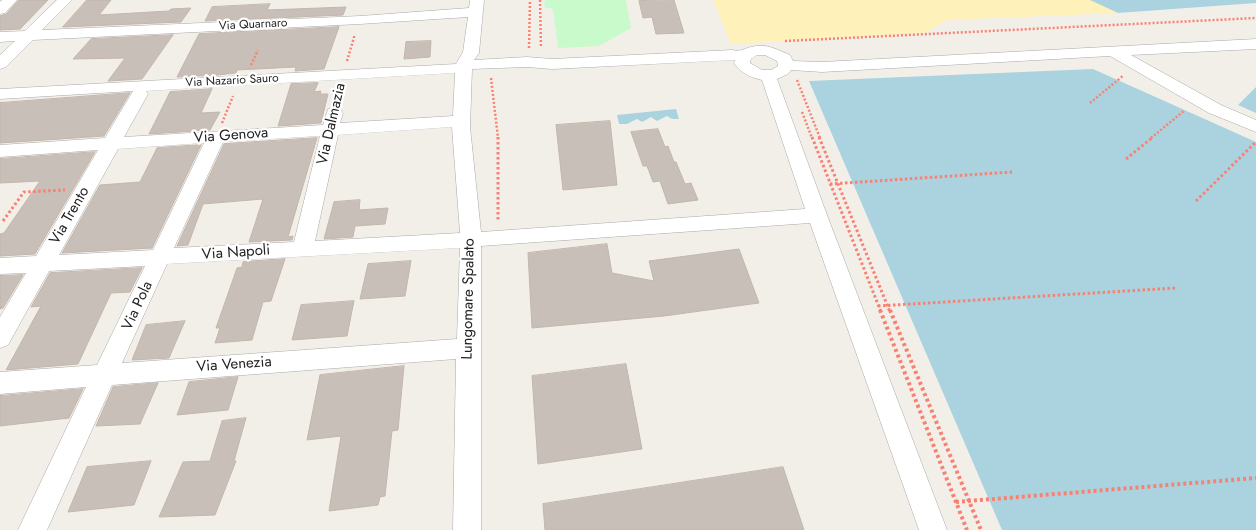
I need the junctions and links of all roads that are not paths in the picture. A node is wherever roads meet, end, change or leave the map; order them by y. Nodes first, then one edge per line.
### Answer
1 (10, 0) edge
2 (65, 0) edge
3 (476, 6) edge
4 (0, 10) edge
5 (30, 35) junction
6 (0, 37) edge
7 (1256, 44) edge
8 (1112, 51) junction
9 (743, 57) junction
10 (0, 64) edge
11 (464, 66) junction
12 (785, 68) junction
13 (0, 94) edge
14 (140, 94) dead end
15 (332, 121) junction
16 (462, 121) junction
17 (1256, 127) edge
18 (216, 137) junction
19 (111, 144) junction
20 (0, 150) edge
21 (818, 215) junction
22 (471, 239) junction
23 (303, 249) junction
24 (161, 258) junction
25 (43, 264) junction
26 (0, 266) edge
27 (0, 338) edge
28 (468, 348) junction
29 (105, 375) junction
30 (0, 383) edge
31 (32, 530) edge
32 (467, 530) edge
33 (933, 530) edge

1 - 4 street
2 - 5 street
3 - 5 street, Via Quarnaro
3 - 11 street, Lungomare Spalato
5 - 6 street, Via Quarnaro
5 - 10 street
7 - 8 street
8 - 12 street
8 - 17 street
9 - 11 street, Via Nazario Sauro
9 - 12 street
9 - 12 street, Via Nazario Sauro
11 - 13 street, Via Nazario Sauro
11 - 16 street, Lungomare Spalato
12 - 21 street
14 - 19 street, Via Trento
15 - 16 street, Via Genova
15 - 18 street, Via Genova
15 - 23 street, Via Dalmazia
16 - 22 street, Lungomare Spalato
18 - 19 street, Via Genova
18 - 24 street, Via Pola
19 - 20 street, Via Genova
19 - 25 street, Via Trento
21 - 22 street, Via Napoli
21 - 33 street
22 - 23 street, Via Napoli
22 - 28 street, Lungomare Spalato
23 - 24 street, Via Napoli
24 - 25 street, Via Napoli
24 - 29 street, Via Pola
25 - 26 street, Via Napoli
25 - 27 street, Via Trento
28 - 29 street, Via Venezia
28 - 32 street, Lungomare Spalato
29 - 30 street, Via Venezia
29 - 31 street, Via Pola

